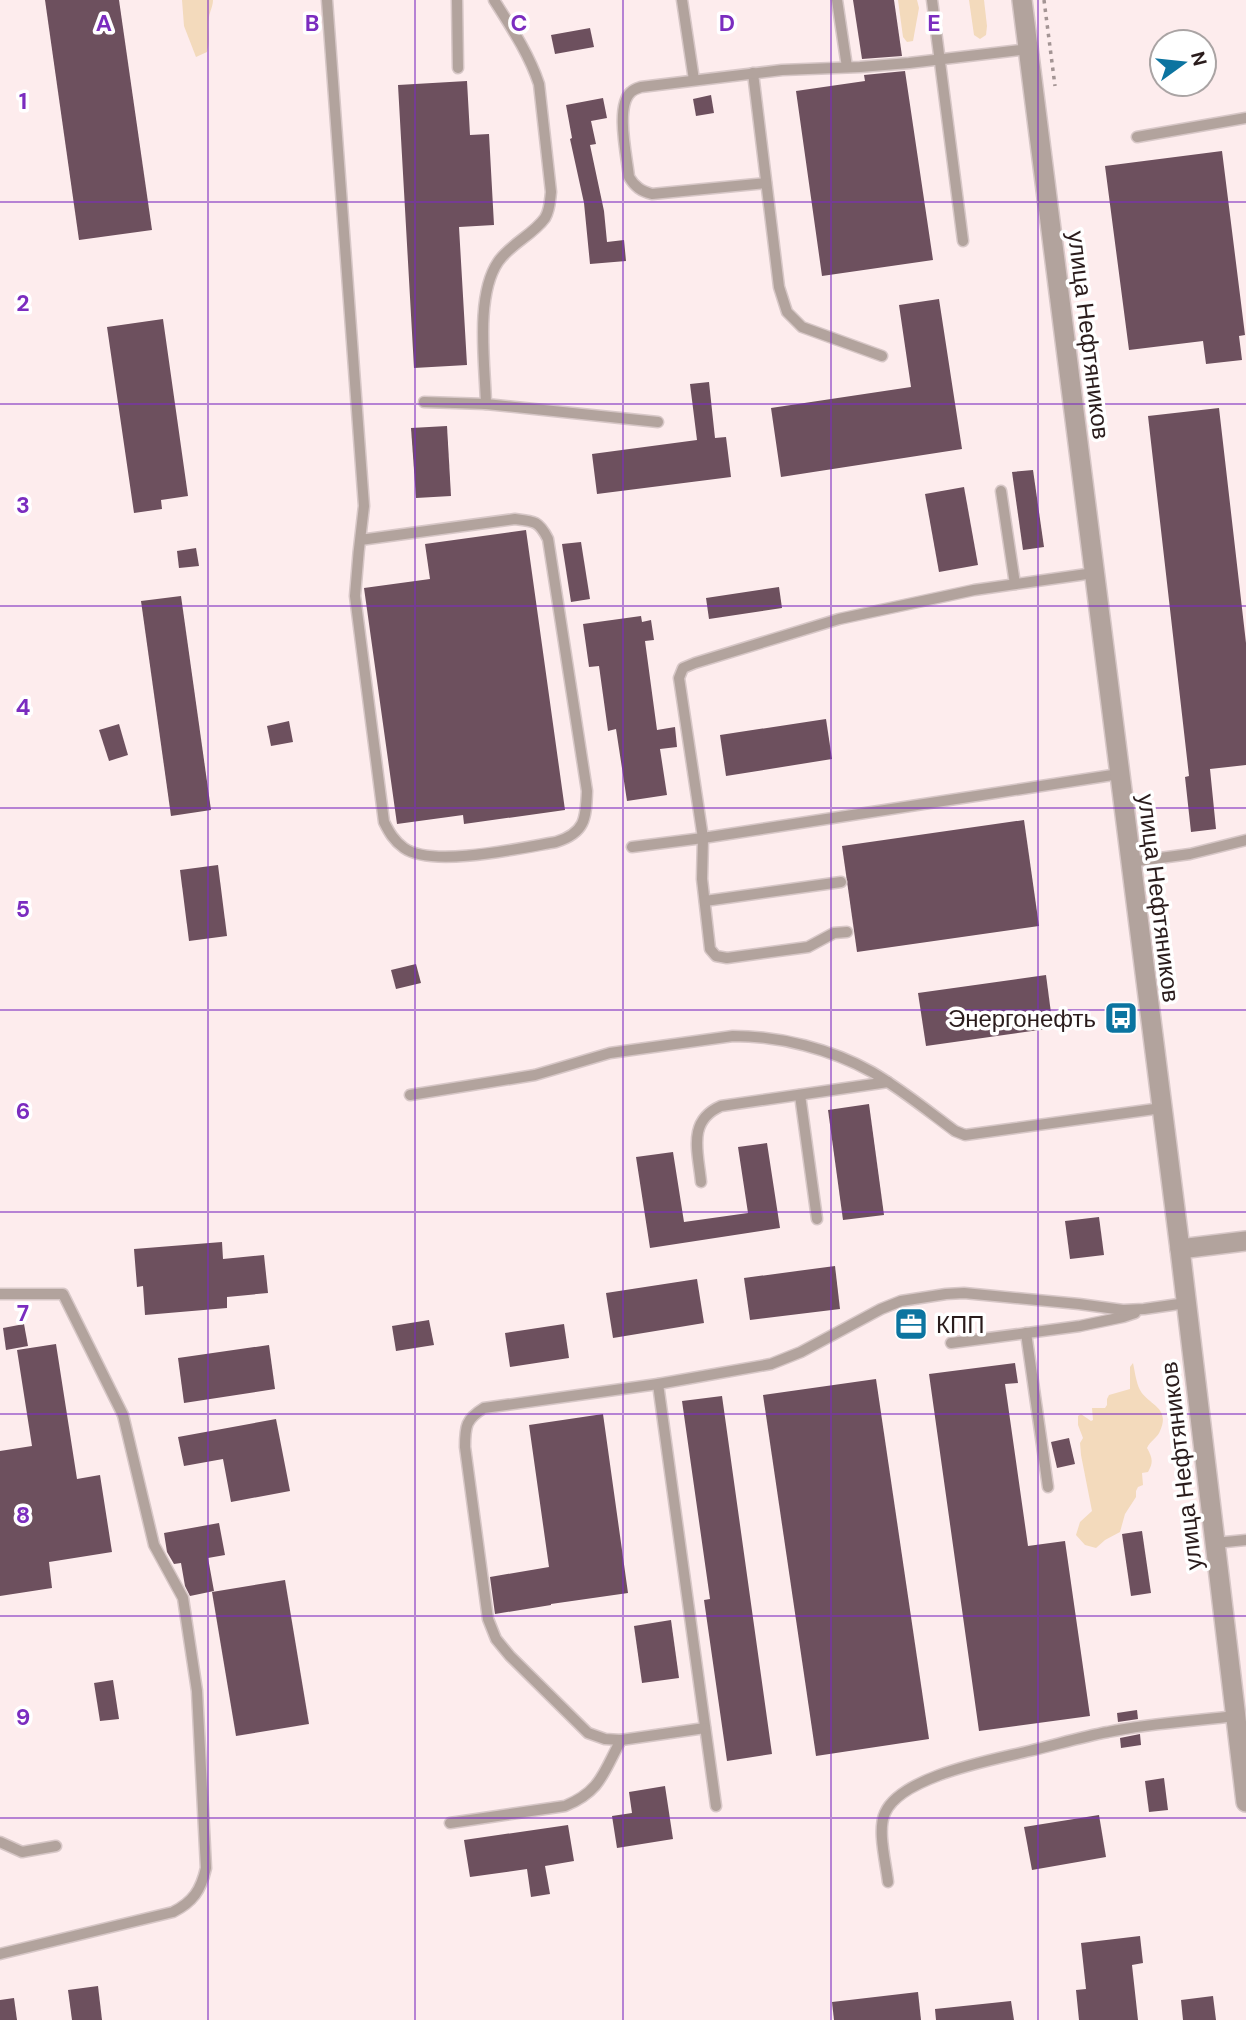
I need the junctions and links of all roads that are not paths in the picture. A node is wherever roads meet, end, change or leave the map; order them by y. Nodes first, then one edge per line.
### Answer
1 (327, 0) edge
2 (457, 0) edge
3 (494, 0) edge
4 (682, 0) edge
5 (836, 0) edge
6 (932, 0) edge
7 (1022, 0) edge
8 (1029, 49) junction
9 (940, 60) junction
10 (847, 67) junction
11 (458, 68) dead end
12 (753, 73) junction
13 (694, 80) junction
14 (1246, 118) edge
15 (1137, 137) dead end
16 (766, 183) junction
17 (963, 241) dead end
18 (882, 356) dead end
19 (424, 402) dead end
20 (486, 404) junction
21 (658, 422) dead end
22 (1001, 491) dead end
23 (360, 540) junction
24 (1094, 573) junction
25 (1015, 584) junction
26 (1119, 774) junction
27 (703, 838) junction
28 (1246, 840) edge
29 (632, 847) dead end
30 (1130, 862) junction
31 (841, 883) dead end
32 (705, 901) junction
33 (847, 932) dead end
34 (888, 1082) junction
35 (410, 1095) dead end
36 (800, 1095) junction
37 (1162, 1108) junction
38 (701, 1182) dead end
39 (817, 1219) dead end
40 (1246, 1241) edge
41 (1180, 1249) junction
42 (0, 1294) edge
43 (1186, 1303) junction
44 (1144, 1309) junction
45 (1026, 1333) junction
46 (951, 1343) dead end
47 (658, 1384) junction
48 (1048, 1487) dead end
49 (1246, 1540) edge
50 (1215, 1543) junction
51 (1236, 1716) junction
52 (705, 1728) junction
53 (621, 1741) junction
54 (1246, 1802) edge
55 (716, 1806) dead end
56 (450, 1823) dead end
57 (0, 1842) edge
58 (56, 1846) dead end
59 (888, 1882) dead end
60 (0, 1954) edge

1 - 23 lane
2 - 11 lane
3 - 20 lane
4 - 13 lane
5 - 10 lane
6 - 9 lane
7 - 8 street, улица Нефтяников
8 - 9 lane
8 - 24 street, улица Нефтяников
9 - 10 lane
9 - 17 lane
10 - 12 lane
12 - 13 lane
12 - 16 lane
13 - 16 lane
14 - 15 lane
16 - 18 lane
19 - 20 lane
20 - 21 lane
22 - 25 lane
23 - 23 lane
24 - 25 lane
24 - 26 street, улица Нефтяников
25 - 27 lane
26 - 27 lane
26 - 30 street, улица Нефтяников
27 - 29 lane
27 - 32 lane
28 - 30 lane
30 - 37 street, улица Нефтяников
31 - 32 lane
32 - 33 lane
34 - 35 lane
34 - 36 lane
34 - 37 lane
36 - 38 lane
36 - 39 lane
37 - 41 street, улица Нефтяников
40 - 41 street
41 - 43 street, улица Нефтяников
42 - 60 lane
43 - 44 lane
43 - 50 street, улица Нефтяников
44 - 45 lane
44 - 47 lane
45 - 46 lane
45 - 48 lane
47 - 52 lane
47 - 53 lane
49 - 50 lane
50 - 51 street, улица Нефтяников
51 - 54 street, улица Нефтяников
51 - 59 lane
52 - 53 lane
52 - 55 lane
53 - 56 lane
57 - 58 lane

